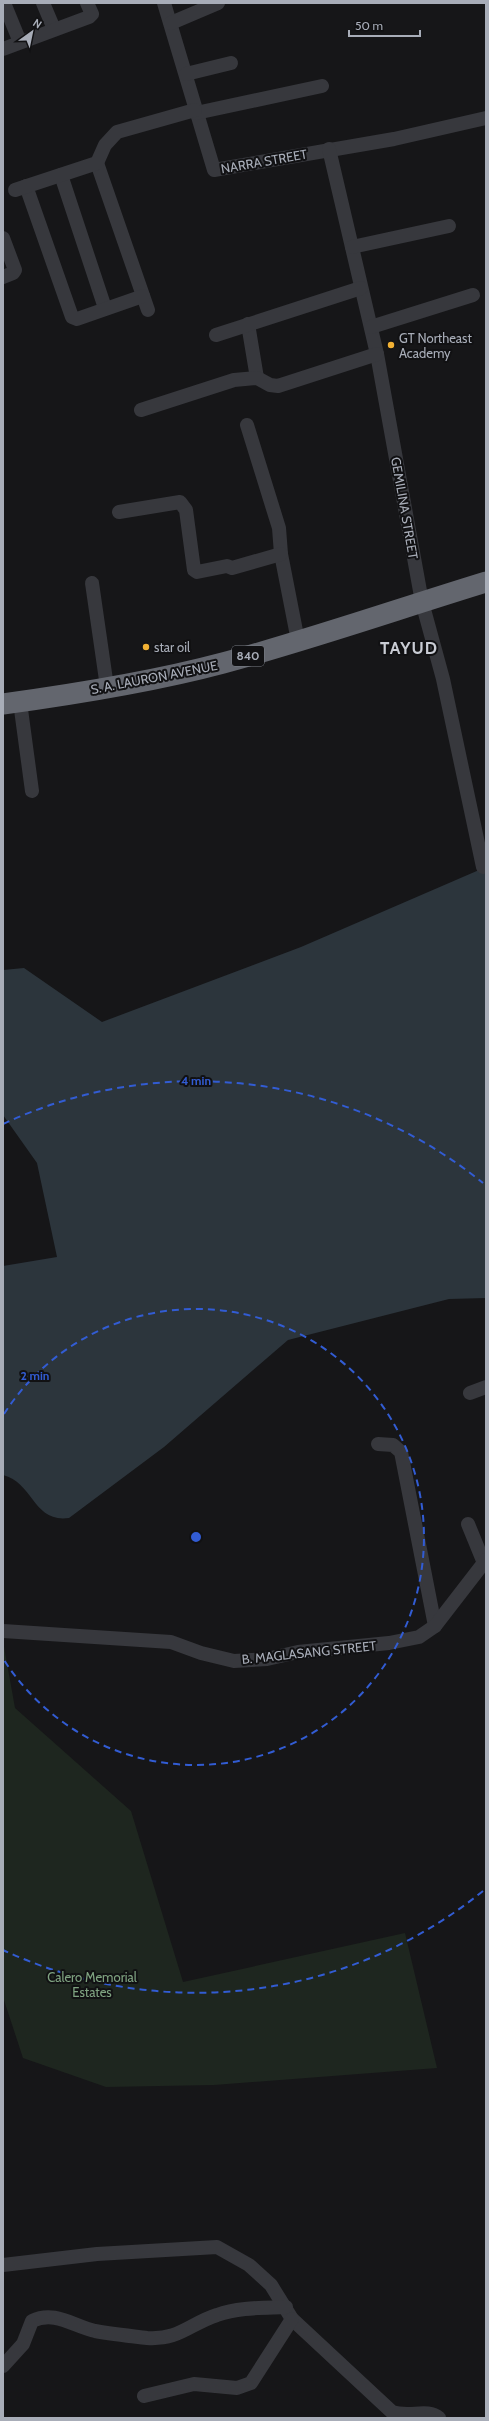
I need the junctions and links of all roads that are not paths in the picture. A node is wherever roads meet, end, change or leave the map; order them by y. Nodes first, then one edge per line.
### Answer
1 (4, 3) edge
2 (43, 3) edge
3 (87, 3) edge
4 (164, 3) edge
5 (218, 3) edge
6 (171, 23) junction
7 (54, 28) junction
8 (20, 42) junction
9 (3, 49) edge
10 (230, 64) dead end
11 (186, 74) junction
12 (322, 86) dead end
13 (195, 112) junction
14 (486, 118) edge
15 (329, 149) junction
16 (97, 163) junction
17 (61, 175) junction
18 (449, 226) dead end
19 (3, 238) edge
20 (352, 247) junction
21 (3, 276) edge
22 (361, 288) junction
23 (473, 295) dead end
24 (143, 296) junction
25 (105, 308) junction
26 (148, 310) dead end
27 (248, 324) junction
28 (371, 327) junction
29 (216, 335) dead end
30 (377, 354) junction
31 (257, 378) junction
32 (141, 410) dead end
33 (247, 425) dead end
34 (119, 512) dead end
35 (281, 554) junction
36 (486, 582) edge
37 (92, 583) dead end
38 (422, 602) junction
39 (298, 641) junction
40 (107, 687) junction
41 (12, 703) edge
42 (32, 791) dead end
43 (483, 867) dead end
44 (486, 1387) edge
45 (470, 1393) dead end
46 (378, 1444) dead end
47 (468, 1524) dead end
48 (485, 1562) edge
49 (435, 1626) junction
50 (3, 1631) edge
51 (3, 2265) edge
52 (289, 2313) junction
53 (3, 2366) edge
54 (144, 2396) dead end
55 (439, 2418) edge

1 - 8 street
2 - 7 street
3 - 7 street
4 - 6 street, NARRA STREET
5 - 6 street
6 - 11 street, NARRA STREET
7 - 8 street
8 - 9 street
10 - 11 street
11 - 13 street, NARRA STREET
12 - 13 street
13 - 15 street, NARRA STREET
13 - 16 street
14 - 15 street, NARRA STREET
15 - 20 street, GEMILINA STREET
16 - 17 street
16 - 24 street
17 - 25 street
17 - 25 street
18 - 20 street
19 - 21 street
20 - 22 street, GEMILINA STREET
22 - 27 street
22 - 28 street, GEMILINA STREET
23 - 28 street
24 - 25 street
24 - 26 street
27 - 29 street
27 - 31 street
28 - 30 street, GEMILINA STREET
30 - 31 street
30 - 38 street, GEMILINA STREET
31 - 32 street
33 - 35 street
34 - 35 street
35 - 39 street
36 - 38 highway, S. A. LAURON AVENUE / 840
37 - 40 street
38 - 39 highway, S. A. LAURON AVENUE / 840
38 - 43 street, GEMILINA STREET
39 - 40 highway, S. A. LAURON AVENUE / 840
40 - 41 highway, S. A. LAURON AVENUE / 840
41 - 42 street
44 - 45 street
46 - 49 street
47 - 48 street
48 - 49 street, B. MAGLASANG STREET
49 - 50 street, B. MAGLASANG STREET
51 - 52 street
52 - 53 street
52 - 54 street
52 - 55 street

